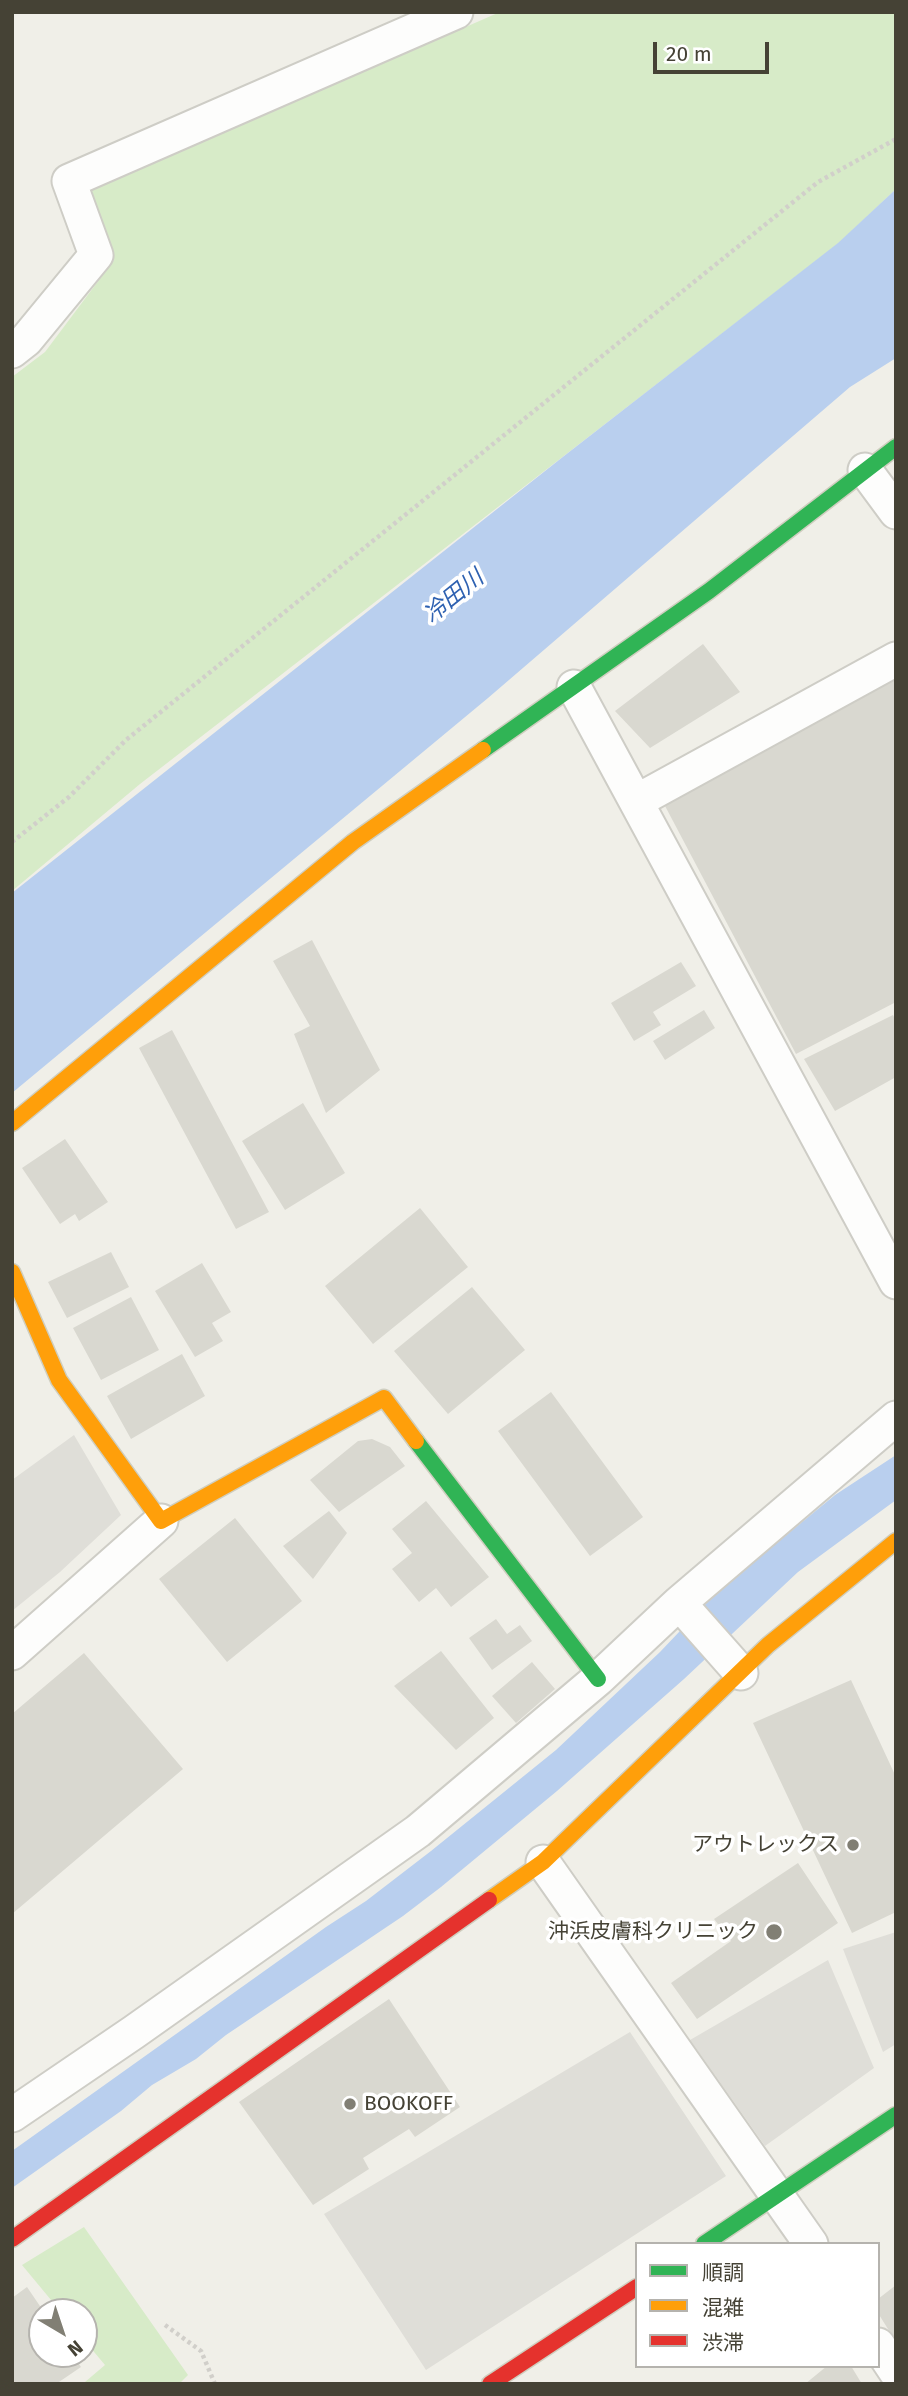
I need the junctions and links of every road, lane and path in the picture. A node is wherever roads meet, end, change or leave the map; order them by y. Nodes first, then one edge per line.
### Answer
1 (456, 12) edge
2 (896, 139) edge
3 (12, 351) edge
4 (896, 447) edge
5 (865, 470) junction
6 (896, 512) edge
7 (896, 659) edge
8 (573, 687) junction
9 (637, 801) junction
10 (12, 842) edge
11 (12, 1123) edge
12 (12, 1272) edge
13 (896, 1282) edge
14 (896, 1418) edge
15 (161, 1521) junction
16 (896, 1541) edge
17 (679, 1603) junction
18 (12, 1653) edge
19 (741, 1673) junction
20 (598, 1679) junction
21 (543, 1862) junction
22 (12, 2115) edge
23 (896, 2115) edge
24 (779, 2195) junction
25 (12, 2239) edge
26 (707, 2242) edge
27 (810, 2242) edge
28 (635, 2288) edge
29 (165, 2325) dead end
30 (880, 2348) edge
31 (896, 2372) edge
32 (215, 2384) edge
33 (490, 2384) edge

1 - 3 street
2 - 10 path
4 - 5 street
5 - 6 street
5 - 8 street
7 - 9 street
8 - 9 street
8 - 11 street
9 - 13 street
12 - 15 street
14 - 17 street
15 - 18 street
15 - 20 street
16 - 19 street
17 - 19 street
17 - 20 street
19 - 21 street
20 - 22 street
21 - 24 street
21 - 25 street
23 - 24 street
24 - 26 street
24 - 27 street
28 - 33 street
29 - 32 path
30 - 31 street

